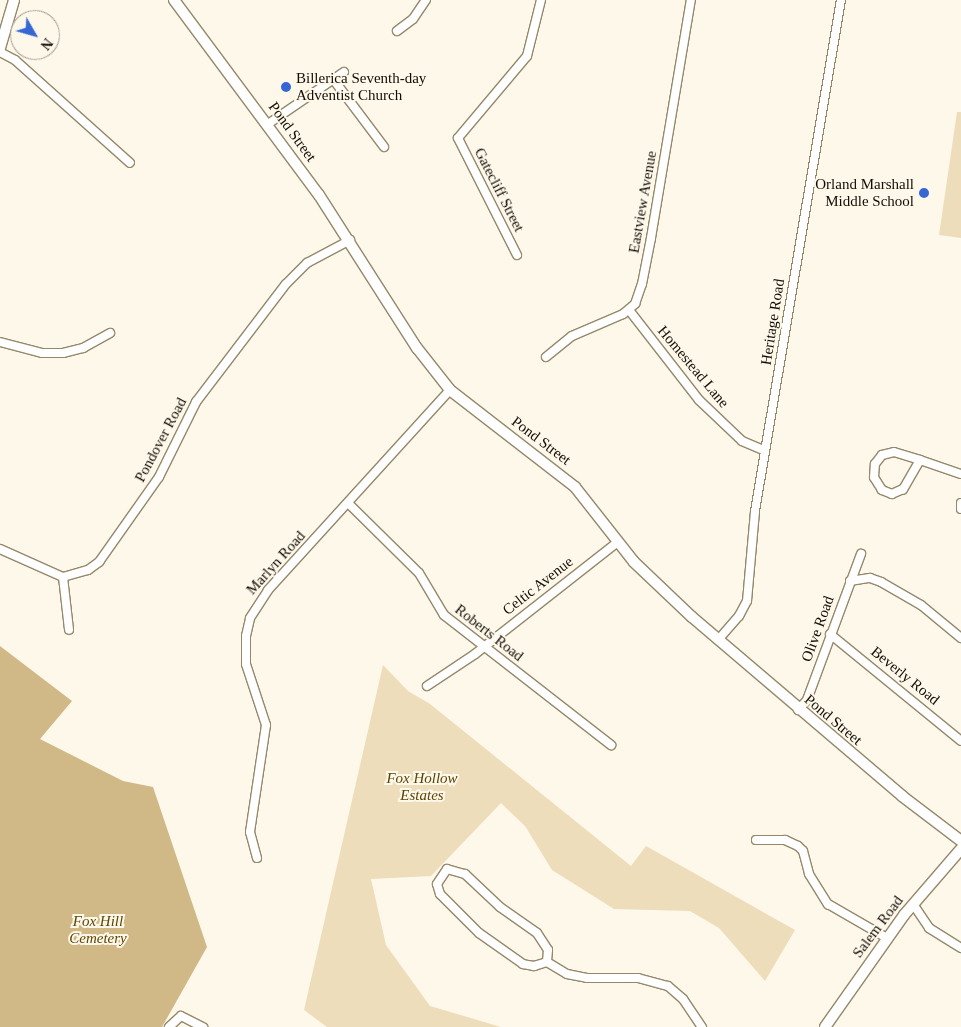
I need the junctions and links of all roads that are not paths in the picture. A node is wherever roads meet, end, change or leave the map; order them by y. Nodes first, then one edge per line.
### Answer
1 (14, 0) edge
2 (174, 0) edge
3 (426, 0) edge
4 (541, 0) edge
5 (691, 0) edge
6 (841, 0) edge
7 (398, 31) dead end
8 (0, 48) edge
9 (0, 52) edge
10 (344, 72) dead end
11 (334, 79) junction
12 (268, 124) junction
13 (384, 147) dead end
14 (130, 163) dead end
15 (350, 240) junction
16 (517, 255) dead end
17 (629, 310) junction
18 (110, 333) dead end
19 (0, 342) edge
20 (546, 357) dead end
21 (450, 390) junction
22 (766, 451) junction
23 (920, 460) junction
24 (961, 474) edge
25 (961, 503) edge
26 (349, 504) junction
27 (961, 509) edge
28 (618, 542) junction
29 (0, 549) edge
30 (861, 554) dead end
31 (63, 577) junction
32 (850, 581) junction
33 (69, 630) dead end
34 (830, 634) junction
35 (961, 638) edge
36 (718, 640) junction
37 (484, 647) junction
38 (427, 686) dead end
39 (798, 710) junction
40 (961, 741) edge
41 (611, 744) dead end
42 (756, 840) dead end
43 (961, 841) edge
44 (961, 850) edge
45 (257, 858) dead end
46 (913, 904) junction
47 (887, 938) junction
48 (961, 948) edge
49 (547, 962) junction
50 (169, 1027) edge
51 (202, 1027) edge
52 (702, 1027) edge
53 (825, 1027) edge

1 - 8 street
2 - 12 street, Pond Street
3 - 7 street
4 - 16 street, Gatecliff Street
5 - 17 street, Eastview Avenue
6 - 22 street, Heritage Road
9 - 14 street
10 - 11 street
11 - 12 street
11 - 13 street
12 - 15 street, Pond Street
15 - 21 street, Pond Street
15 - 31 street, Pondover Road
17 - 20 street
17 - 22 street, Homestead Lane
18 - 19 street
21 - 26 street, Marlyn Road
21 - 28 street, Pond Street
22 - 36 street, Heritage Road
23 - 23 street
23 - 24 street
25 - 27 street
26 - 37 street, Roberts Road
26 - 45 street, Marlyn Road
28 - 36 street, Pond Street
28 - 37 street, Celtic Avenue
29 - 31 street
30 - 32 street, Olive Road
31 - 33 street
32 - 34 street, Olive Road
32 - 35 street
34 - 39 street, Olive Road
34 - 40 street, Beverly Road
36 - 39 street, Pond Street
37 - 38 street, Celtic Avenue
37 - 41 street, Roberts Road
39 - 43 street, Pond Street
42 - 47 street
44 - 46 street, Salem Road
46 - 47 street, Salem Road
46 - 48 street
47 - 53 street, Salem Road
49 - 49 street
49 - 52 street
50 - 51 street

